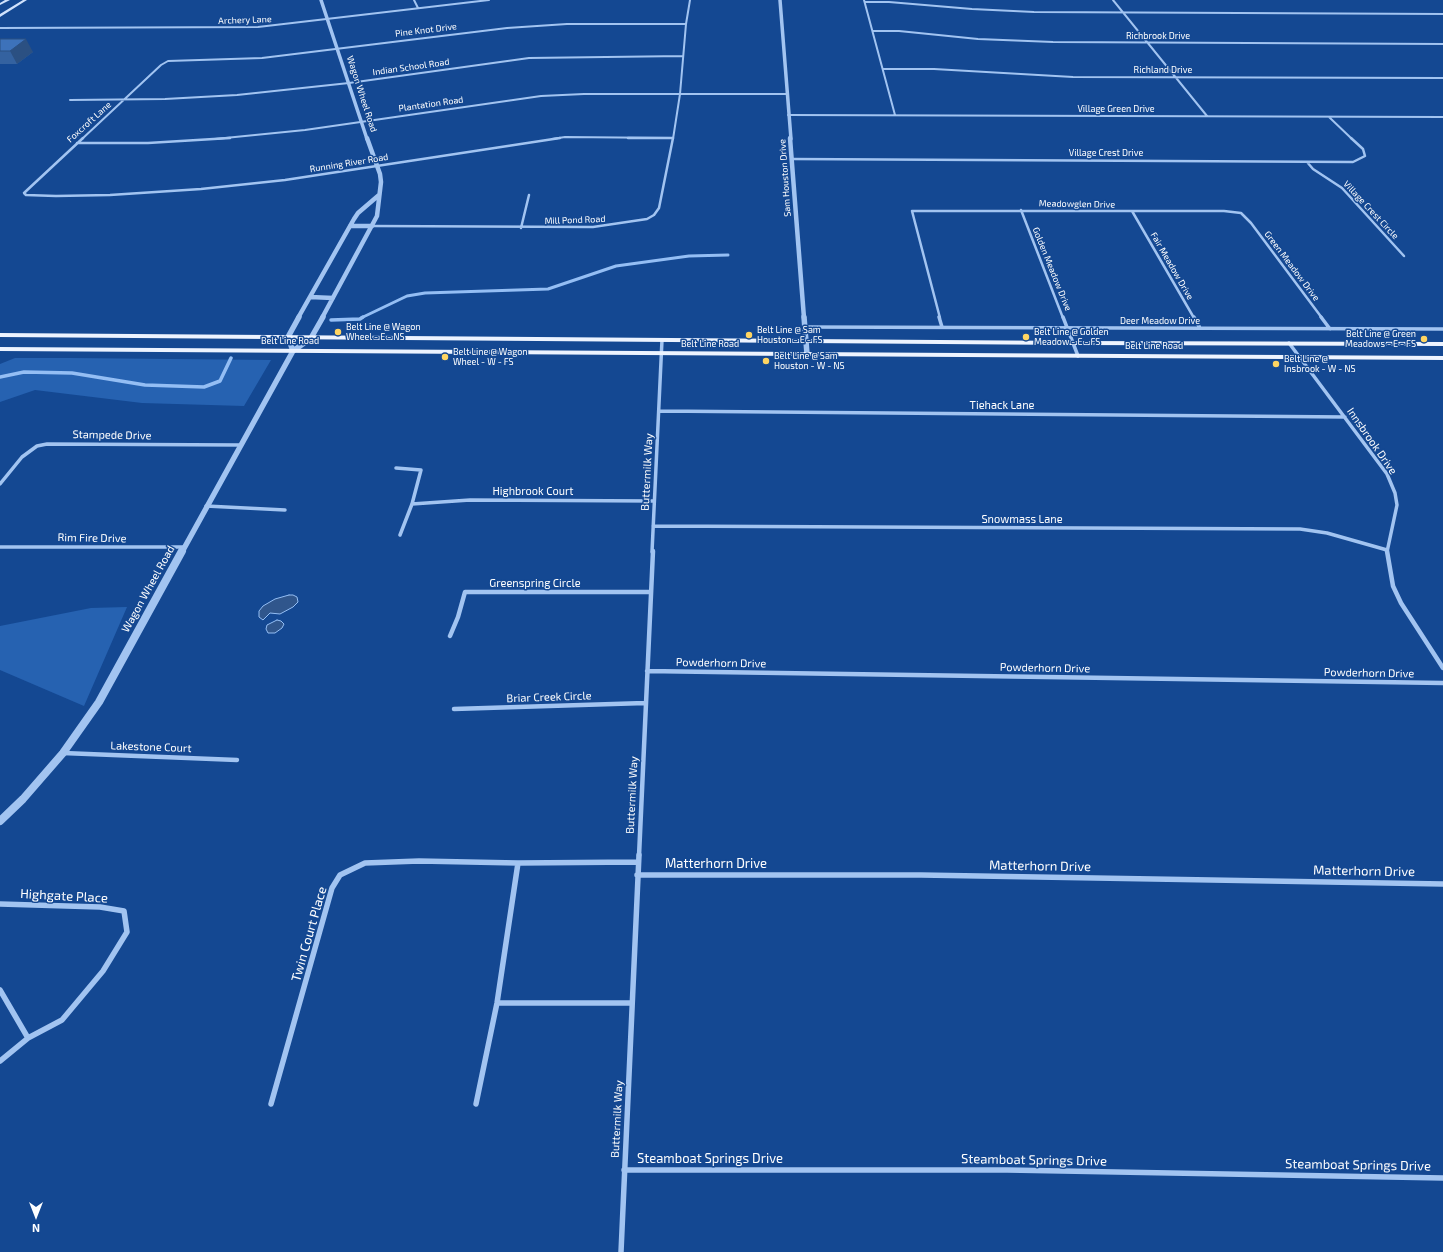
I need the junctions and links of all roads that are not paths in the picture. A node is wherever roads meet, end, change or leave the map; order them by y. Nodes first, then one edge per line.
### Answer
1 (8, 0) edge
2 (25, 0) edge
3 (321, 0) edge
4 (414, 0) edge
5 (490, 0) edge
6 (690, 0) edge
7 (780, 0) edge
8 (1113, 0) edge
9 (864, 1) edge
10 (0, 4) edge
11 (418, 8) junction
12 (1123, 13) junction
13 (1443, 14) edge
14 (0, 16) edge
15 (327, 19) junction
16 (686, 24) junction
17 (0, 28) edge
18 (873, 31) junction
19 (1147, 43) junction
20 (1443, 44) edge
21 (337, 49) junction
22 (683, 56) junction
23 (168, 61) joint
24 (883, 69) junction
25 (1175, 77) junction
26 (1443, 78) edge
27 (349, 82) junction
28 (680, 94) junction
29 (788, 94) junction
30 (70, 100) dead end
31 (126, 100) junction
32 (788, 115) junction
33 (895, 115) junction
34 (1207, 116) junction
35 (1329, 117) junction
36 (1443, 117) edge
37 (361, 122) junction
38 (673, 138) junction
39 (76, 143) junction
40 (792, 159) junction
41 (1307, 162) junction
42 (377, 166) junction
43 (26, 195) joint
44 (379, 195) junction
45 (529, 195) dead end
46 (1021, 210) junction
47 (1132, 211) junction
48 (1241, 213) joint
49 (350, 226) junction
50 (372, 226) junction
51 (521, 228) junction
52 (1404, 256) dead end
53 (310, 297) junction
54 (333, 298) junction
55 (804, 327) junction
56 (942, 327) junction
57 (1067, 328) junction
58 (1200, 328) junction
59 (1330, 329) junction
60 (1443, 329) edge
61 (0, 335) edge
62 (288, 337) junction
63 (311, 338) junction
64 (475, 339) junction
65 (662, 340) junction
66 (806, 341) junction
67 (1074, 343) junction
68 (1289, 343) junction
69 (1443, 344) edge
70 (0, 349) edge
71 (293, 351) junction
72 (471, 352) junction
73 (661, 354) junction
74 (807, 354) junction
75 (1078, 356) junction
76 (1299, 356) junction
77 (1443, 358) edge
78 (658, 411) junction
79 (1345, 417) junction
80 (240, 445) junction
81 (396, 468) dead end
82 (0, 484) edge
83 (654, 501) junction
84 (412, 504) junction
85 (206, 506) junction
86 (285, 510) dead end
87 (653, 526) junction
88 (400, 535) dead end
89 (0, 547) edge
90 (184, 547) junction
91 (1387, 550) junction
92 (650, 592) junction
93 (450, 636) dead end
94 (1443, 668) edge
95 (647, 671) junction
96 (1443, 683) edge
97 (645, 703) junction
98 (454, 709) dead end
99 (63, 753) junction
100 (237, 760) dead end
101 (0, 821) edge
102 (638, 862) junction
103 (518, 863) junction
104 (637, 876) junction
105 (1443, 884) edge
106 (0, 904) edge
107 (0, 990) edge
108 (498, 1003) junction
109 (632, 1003) junction
110 (28, 1038) junction
111 (0, 1061) edge
112 (271, 1104) dead end
113 (476, 1104) dead end
114 (624, 1170) junction
115 (1443, 1178) edge
116 (621, 1252) edge

1 - 10 main road
2 - 14 main road
3 - 15 street, Wagon Wheel Road
4 - 11 street
5 - 11 street, Archery Lane
6 - 16 street, Mill Pond Road
7 - 29 street, Sam Houston Drive
8 - 12 street
9 - 12 street
9 - 18 street
11 - 15 street, Archery Lane
12 - 13 street
12 - 19 street
15 - 17 street, Archery Lane
15 - 21 street, Wagon Wheel Road
16 - 21 street, Pine Knot Drive
16 - 22 street, Mill Pond Road
18 - 19 street, Richbrook Drive
18 - 24 street
19 - 20 street, Richbrook Drive
19 - 25 street
21 - 23 street, Pine Knot Drive
21 - 27 street, Wagon Wheel Road
22 - 27 street, Indian School Road
22 - 28 street, Mill Pond Road
23 - 31 street, Foxcroft Lane
24 - 25 street, Richland Drive
24 - 33 street
25 - 26 street, Richland Drive
25 - 34 street
27 - 31 street, Indian School Road
27 - 37 street, Wagon Wheel Road
28 - 29 street, Plantation Road
28 - 37 street, Plantation Road
28 - 38 street, Mill Pond Road
29 - 32 street, Sam Houston Drive
30 - 31 street, Indian School Road
31 - 39 street, Foxcroft Lane
32 - 33 street, Village Green Drive
32 - 40 street, Sam Houston Drive
33 - 34 street, Village Green Drive
34 - 35 street, Village Green Drive
35 - 36 street, Village Green Drive
35 - 41 street, Village Crest Drive
37 - 39 street, Plantation Road
37 - 42 street, Wagon Wheel Road
38 - 42 street, Running River Road
38 - 51 street, Mill Pond Road
39 - 43 street, Foxcroft Lane
40 - 41 street, Village Crest Drive
40 - 55 street, Sam Houston Drive
41 - 52 street, Village Crest Circle
42 - 43 street, Running River Road
42 - 44 street, Wagon Wheel Road
44 - 49 street
44 - 50 street, Wagon Wheel Road
45 - 51 street
46 - 47 street, Meadowglen Drive
46 - 56 street, Meadowglen Drive
46 - 57 street, Golden Meadow Drive
47 - 48 street, Meadowglen Drive
47 - 58 street, Fair Meadow Drive
48 - 59 street, Green Meadow Drive
49 - 50 street
49 - 53 street
50 - 51 street, Mill Pond Road
50 - 54 street, Wagon Wheel Road
53 - 54 street
53 - 62 street
54 - 63 street, Wagon Wheel Road
55 - 56 street, Deer Meadow Drive
55 - 66 street, Sam Houston Drive
56 - 57 street, Deer Meadow Drive
57 - 58 street, Deer Meadow Drive
57 - 67 street, Golden Meadow Drive
58 - 59 street, Deer Meadow Drive
59 - 60 street, Deer Meadow Drive
61 - 62 main road, Belt Line Road
62 - 63 main road, Belt Line Road
62 - 71 street
63 - 64 main road, Belt Line Road
63 - 71 street, Wagon Wheel Road
64 - 65 main road, Belt Line Road
64 - 72 main road
65 - 66 main road, Belt Line Road
65 - 73 street, Buttermilk Way
66 - 67 main road, Belt Line Road
66 - 74 street, Sam Houston Drive
67 - 68 main road, Belt Line Road
67 - 75 street, Golden Meadow Drive
68 - 69 main road, Belt Line Road
68 - 76 street, Innsbrook Drive
70 - 71 main road, Belt Line Road
71 - 72 main road, Belt Line Road
71 - 80 street, Wagon Wheel Road
72 - 73 main road, Belt Line Road
73 - 74 main road, Belt Line Road
73 - 78 street, Buttermilk Way
74 - 75 main road, Belt Line Road
75 - 76 main road, Belt Line Road
76 - 77 main road, Belt Line Road
76 - 79 street, Innsbrook Drive
78 - 79 street, Tiehack Lane
78 - 83 street, Buttermilk Way
79 - 91 street, Innsbrook Drive
80 - 82 street, Stampede Drive
80 - 85 street, Wagon Wheel Road
81 - 84 street
83 - 84 street, Highbrook Court
83 - 87 street, Buttermilk Way
84 - 88 street
85 - 86 street
85 - 90 street, Wagon Wheel Road
87 - 91 street, Snowmass Lane
87 - 92 street, Buttermilk Way
89 - 90 street, Rim Fire Drive
90 - 99 street, Wagon Wheel Road
91 - 94 street, Innsbrook Drive
92 - 93 street, Greenspring Circle
92 - 95 street, Buttermilk Way
95 - 96 street, Powderhorn Drive
95 - 97 street, Buttermilk Way
97 - 98 street, Briar Creek Circle
97 - 102 street, Buttermilk Way
99 - 100 street, Lakestone Court
99 - 101 street, Wagon Wheel Road
102 - 103 street, Twin Court Place
102 - 104 street, Buttermilk Way
103 - 108 street
103 - 112 street, Twin Court Place
104 - 105 street, Matterhorn Drive
104 - 109 street, Buttermilk Way
106 - 110 street, Highgate Place
107 - 110 street
108 - 109 street
108 - 113 street
109 - 114 street, Buttermilk Way
110 - 111 street, Highgate Place
114 - 115 street, Steamboat Springs Drive
114 - 116 street, Buttermilk Way

